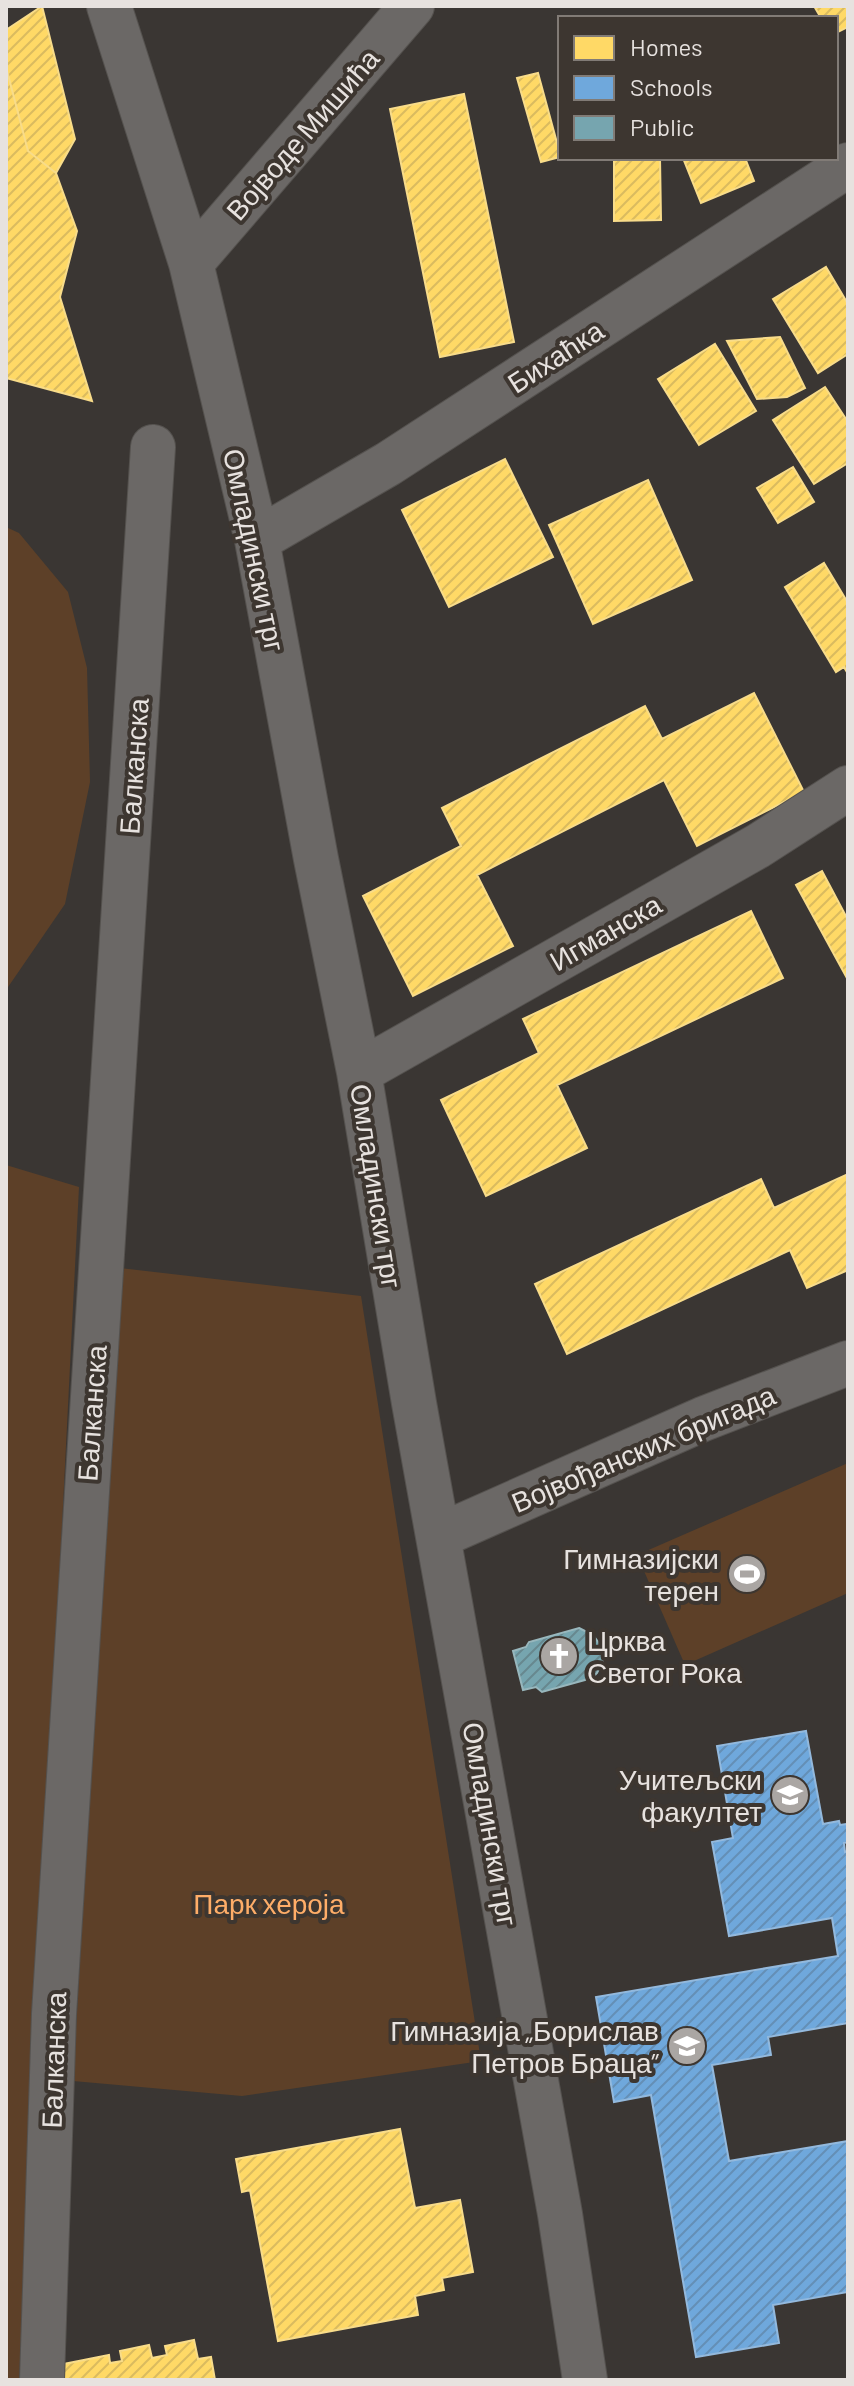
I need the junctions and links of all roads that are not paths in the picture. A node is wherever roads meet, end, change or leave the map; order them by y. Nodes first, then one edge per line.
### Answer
1 (109, 6) edge
2 (412, 6) edge
3 (848, 165) edge
4 (191, 263) junction
5 (153, 447) dead end
6 (257, 540) junction
7 (848, 788) edge
8 (359, 1072) junction
9 (848, 1363) edge
10 (439, 1536) junction
11 (42, 2380) edge
12 (585, 2380) edge

1 - 4 street, Омладински трг
2 - 4 street, Војводе Мишића
3 - 6 street, Бихаћка
4 - 6 street, Омладински трг
5 - 11 street, Балканска
6 - 8 street, Омладински трг
7 - 8 street, Игманска
8 - 10 street, Омладински трг
9 - 10 street, Војвођанских бригада
10 - 12 street, Омладински трг

